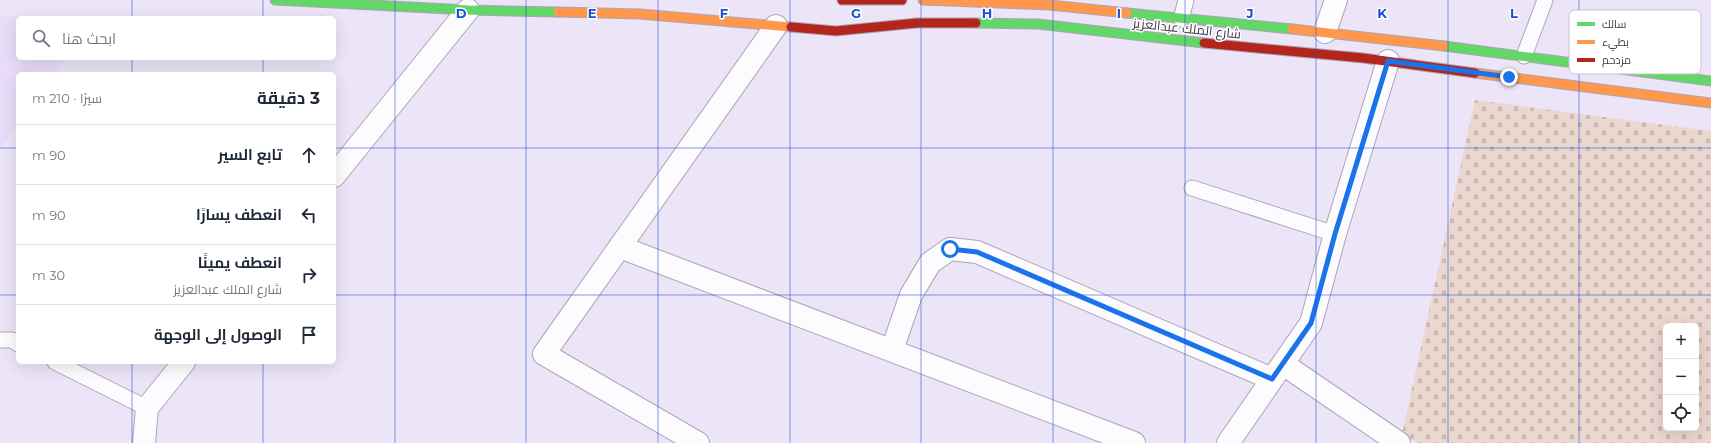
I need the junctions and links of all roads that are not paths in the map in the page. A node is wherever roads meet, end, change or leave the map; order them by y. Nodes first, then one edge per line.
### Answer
1 (275, 0) edge
2 (842, 0) edge
3 (874, 0) edge
4 (902, 0) edge
5 (923, 0) edge
6 (1186, 0) edge
7 (1336, 0) edge
8 (1545, 0) edge
9 (1072, 4) edge
10 (468, 10) junction
11 (1181, 19) junction
12 (776, 26) junction
13 (1325, 32) junction
14 (1524, 56) junction
15 (1388, 61) junction
16 (1569, 62) edge
17 (1659, 74) edge
18 (1711, 81) edge
19 (1711, 103) edge
20 (336, 174) edge
21 (1192, 188) dead end
22 (1335, 234) junction
23 (620, 247) junction
24 (0, 340) edge
25 (16, 343) edge
26 (892, 350) junction
27 (59, 364) edge
28 (182, 364) edge
29 (1278, 371) junction
30 (147, 408) junction
31 (144, 443) edge
32 (698, 443) edge
33 (1134, 443) edge
34 (1228, 443) edge
35 (1399, 443) edge

1 - 10 street, شارع الملك عبدالعزيز
2 - 3 street
3 - 4 street
5 - 9 street, شارع الملك عبدالعزيز
6 - 11 lane
7 - 13 street
8 - 14 lane
9 - 11 street, شارع الملك عبدالعزيز
10 - 12 street, شارع الملك عبدالعزيز
10 - 20 street
11 - 13 street, شارع الملك عبدالعزيز
12 - 15 street, شارع الملك عبدالعزيز
12 - 23 street
13 - 14 street, شارع الملك عبدالعزيز
14 - 16 street, شارع الملك عبدالعزيز
15 - 19 street, شارع الملك عبدالعزيز
15 - 22 street
17 - 18 street, شارع الملك عبدالعزيز
21 - 22 lane
22 - 29 street
23 - 26 street
23 - 32 street
24 - 25 lane
26 - 29 street
26 - 33 street
27 - 30 lane
28 - 30 street
29 - 34 street
29 - 35 street
30 - 31 street

